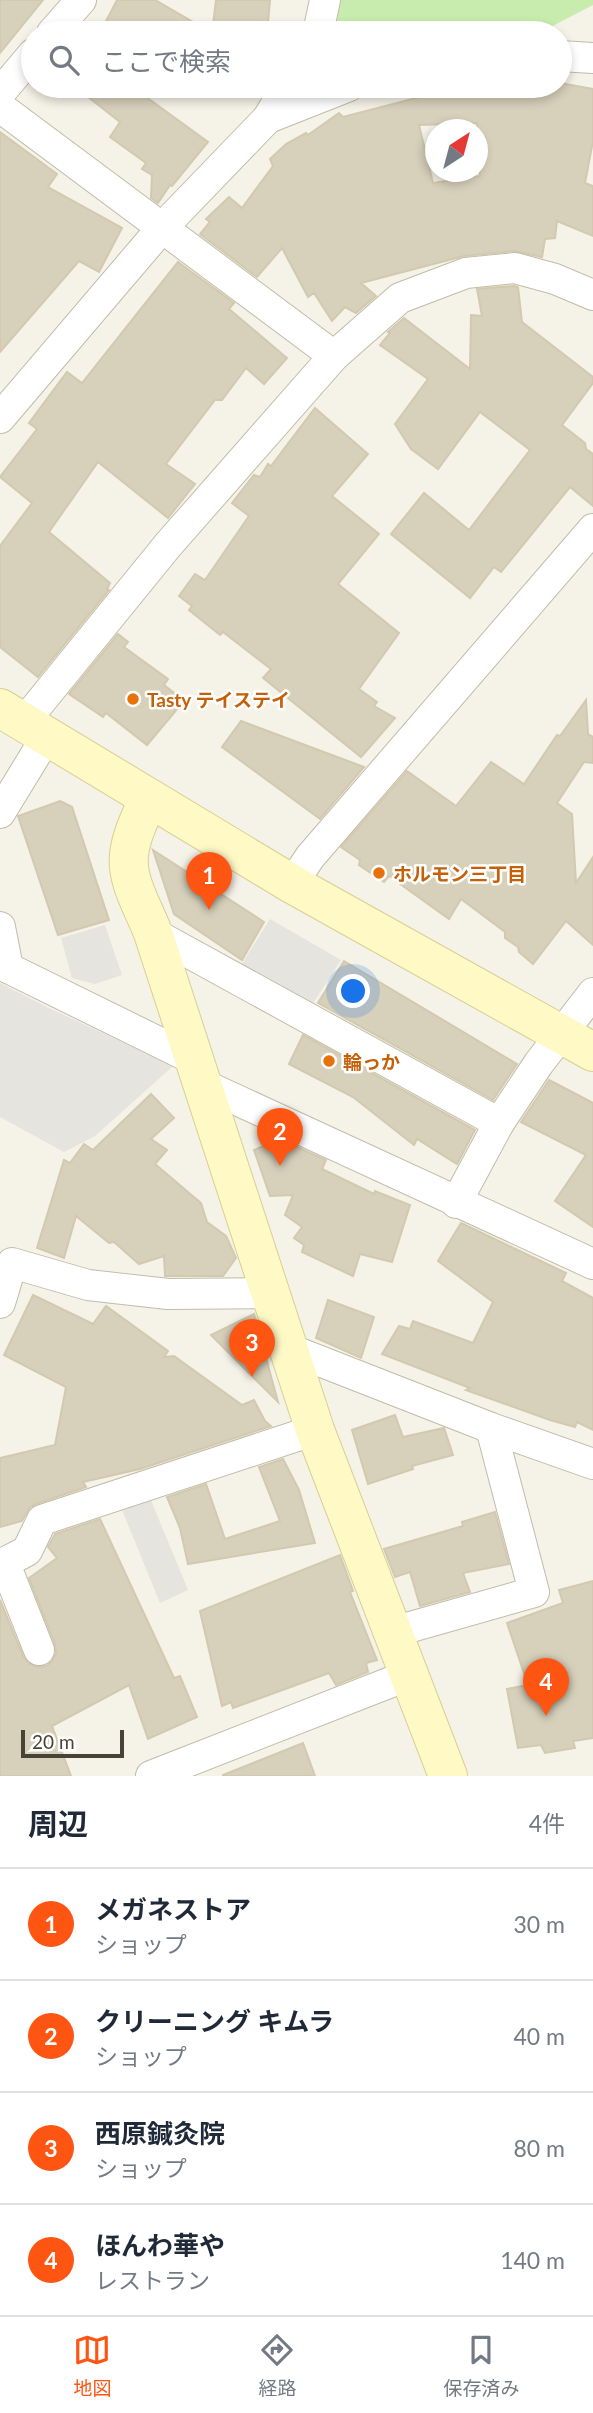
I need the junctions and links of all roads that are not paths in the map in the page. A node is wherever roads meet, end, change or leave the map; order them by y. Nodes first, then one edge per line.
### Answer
1 (81, 0) edge
2 (325, 0) edge
3 (63, 21) edge
4 (320, 21) edge
5 (572, 57) edge
6 (593, 58) edge
7 (21, 68) edge
8 (0, 93) edge
9 (280, 98) edge
10 (319, 98) edge
11 (0, 107) edge
12 (268, 118) junction
13 (162, 229) junction
14 (593, 295) edge
15 (334, 356) junction
16 (0, 418) edge
17 (593, 529) edge
18 (24, 722) edge
19 (149, 798) junction
20 (0, 813) edge
21 (292, 884) junction
22 (0, 927) edge
23 (153, 933) junction
24 (4, 966) edge
25 (593, 993) edge
26 (577, 1043) edge
27 (199, 1072) junction
28 (499, 1122) junction
29 (456, 1203) junction
30 (593, 1264) edge
31 (271, 1293) junction
32 (0, 1303) edge
33 (289, 1349) junction
34 (491, 1429) junction
35 (315, 1430) junction
36 (593, 1464) edge
37 (3, 1565) edge
38 (393, 1632) junction
39 (39, 1650) dead end
40 (409, 1675) junction
41 (151, 1776) edge
42 (448, 1776) edge

1 - 3 street
2 - 4 street
5 - 6 street
7 - 8 street
9 - 12 street
10 - 12 street
11 - 13 street
12 - 13 street
13 - 15 street
13 - 16 street
14 - 15 street
15 - 18 street
17 - 21 street
18 - 19 street
18 - 20 street
19 - 21 street
19 - 23 street
21 - 26 street
22 - 24 street
23 - 27 street
23 - 28 street
24 - 27 street
25 - 26 street
26 - 28 street
27 - 29 street
27 - 31 street
28 - 29 street
29 - 30 street
31 - 32 street
31 - 33 street
33 - 34 street
33 - 35 street
34 - 36 street
34 - 38 street
35 - 37 street
35 - 38 street
37 - 39 street
38 - 40 street
40 - 41 street
40 - 42 street

